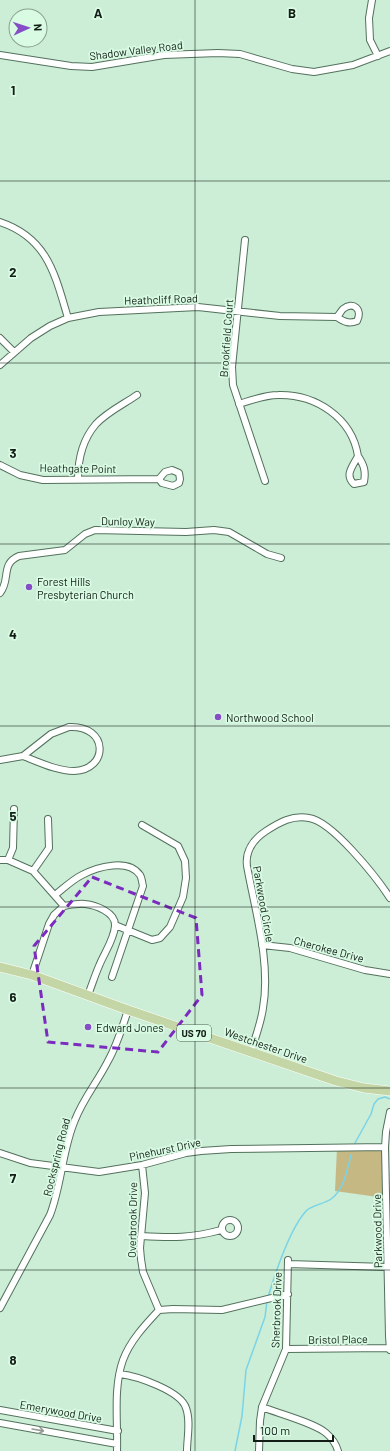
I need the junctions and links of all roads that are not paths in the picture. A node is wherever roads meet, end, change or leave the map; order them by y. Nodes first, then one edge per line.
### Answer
1 (372, 0) edge
2 (390, 51) edge
3 (0, 55) edge
4 (378, 56) junction
5 (0, 222) edge
6 (245, 240) dead end
7 (238, 311) junction
8 (337, 317) dead end
9 (68, 318) junction
10 (0, 338) edge
11 (14, 352) junction
12 (0, 365) edge
13 (137, 395) dead end
14 (239, 404) junction
15 (358, 456) dead end
16 (0, 465) edge
17 (160, 478) dead end
18 (78, 479) junction
19 (265, 481) dead end
20 (281, 558) dead end
21 (0, 593) edge
22 (23, 756) junction
23 (0, 760) edge
24 (14, 809) dead end
25 (48, 818) dead end
26 (142, 826) dead end
27 (0, 860) edge
28 (8, 860) junction
29 (33, 871) junction
30 (55, 895) junction
31 (390, 898) edge
32 (64, 906) junction
33 (115, 925) junction
34 (128, 929) junction
35 (262, 946) junction
36 (0, 967) edge
37 (32, 974) junction
38 (390, 974) edge
39 (112, 977) dead end
40 (88, 995) junction
41 (128, 1010) junction
42 (251, 1052) junction
43 (390, 1091) edge
44 (390, 1112) edge
45 (385, 1147) junction
46 (0, 1153) edge
47 (142, 1165) junction
48 (63, 1167) junction
49 (388, 1195) edge
50 (222, 1230) dead end
51 (142, 1236) junction
52 (387, 1267) junction
53 (389, 1275) edge
54 (288, 1294) junction
55 (0, 1308) edge
56 (159, 1310) junction
57 (390, 1349) edge
58 (286, 1350) junction
59 (120, 1374) junction
60 (262, 1407) junction
61 (0, 1410) edge
62 (0, 1423) edge
63 (118, 1431) junction
64 (117, 1448) edge
65 (187, 1451) edge
66 (259, 1451) edge
67 (338, 1451) edge

1 - 4 street
2 - 4 street, Shadow Valley Road
3 - 4 street, Shadow Valley Road
5 - 9 street
6 - 7 street, Brookfield Court
7 - 8 street, Heathcliff Road
7 - 9 street, Heathcliff Road
7 - 14 street, Brookfield Court
9 - 11 street, Heathcliff Road
10 - 11 street
11 - 12 street, Heathcliff Road
13 - 18 street
14 - 15 street
14 - 19 street, Brookfield Court
16 - 18 street, Heathgate Point
17 - 18 street, Heathgate Point
20 - 21 street, Dunloy Way
22 - 22 street
22 - 23 street
24 - 28 street
25 - 29 street
26 - 34 street
27 - 28 street
28 - 29 street
29 - 30 street
30 - 32 street
30 - 34 street
31 - 35 street, Parkwood Circle
32 - 33 street
32 - 37 street
33 - 34 street
33 - 40 street
34 - 39 street
35 - 38 street, Cherokee Drive
35 - 42 street, Parkwood Circle
36 - 37 main road, Westchester Drive / US 70
37 - 40 main road, Westchester Drive / US 70
40 - 41 main road, Westchester Drive / US 70
41 - 42 main road, Westchester Drive / US 70
41 - 48 street, Rockspring Road
42 - 43 main road, Westchester Drive / US 70
44 - 45 street, Parkwood Drive
45 - 47 street, Pinehurst Drive
45 - 49 street, Parkwood Drive
46 - 48 street, Pinehurst Drive
47 - 48 street, Pinehurst Drive
47 - 51 street, Overbrook Drive
48 - 55 street, Rockspring Road
49 - 52 street, Parkwood Drive
50 - 51 street
51 - 56 street, Overbrook Drive
52 - 53 street, Parkwood Drive
52 - 54 street, Sherbrook Drive
53 - 57 street, Parkwood Drive
54 - 56 street
54 - 58 street, Sherbrook Drive
56 - 59 street
57 - 58 street, Bristol Place
58 - 60 street, Sherbrook Drive
59 - 63 street
59 - 65 street
60 - 66 street, Sherbrook Drive
60 - 67 street
61 - 63 street, Emerywood Drive
62 -> 64 street, Emerywood Drive
63 - 64 street

